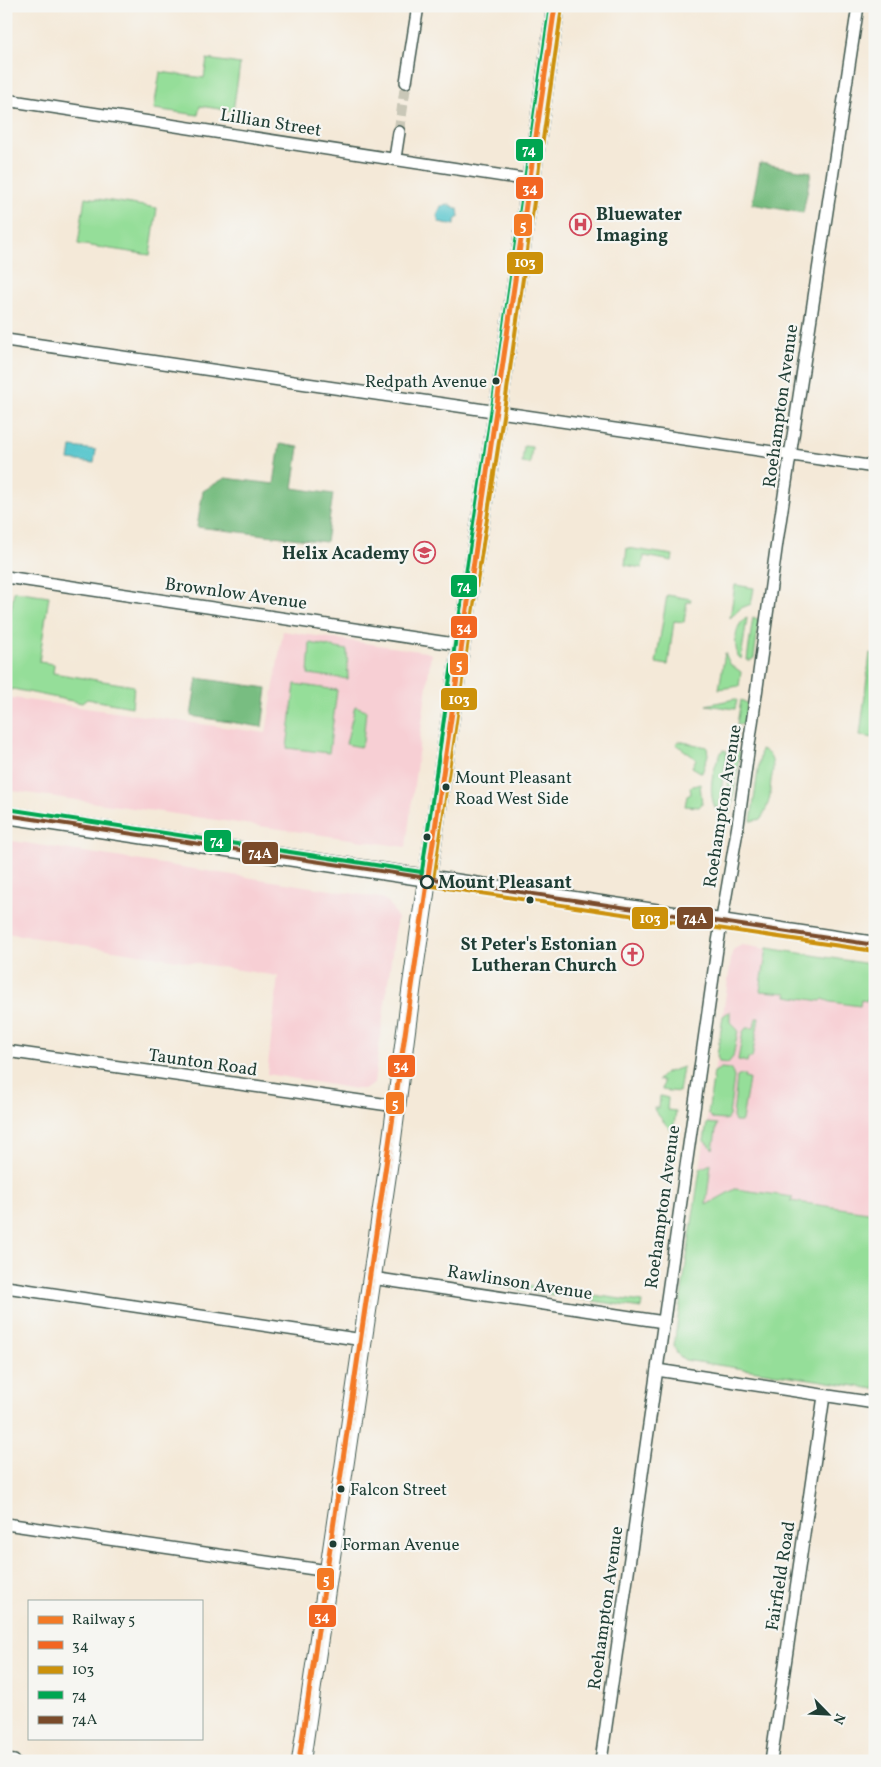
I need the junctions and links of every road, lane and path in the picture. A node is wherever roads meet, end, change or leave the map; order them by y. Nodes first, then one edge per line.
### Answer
1 (418, 6) edge
2 (556, 6) edge
3 (858, 6) edge
4 (406, 82) tunnel mouth
5 (6, 100) edge
6 (399, 132) tunnel mouth
7 (395, 158) junction
8 (530, 180) junction
9 (6, 340) edge
10 (497, 413) junction
11 (791, 456) junction
12 (875, 467) edge
13 (6, 577) edge
14 (461, 645) junction
15 (6, 816) edge
16 (427, 879) junction
17 (722, 921) junction
18 (875, 945) edge
19 (6, 1051) edge
20 (396, 1106) junction
21 (372, 1278) junction
22 (6, 1287) edge
23 (664, 1322) junction
24 (363, 1340) junction
25 (657, 1370) junction
26 (824, 1396) junction
27 (875, 1403) edge
28 (6, 1524) edge
29 (328, 1571) junction
30 (6, 1760) edge
31 (14, 1761) edge
32 (301, 1761) edge
33 (601, 1761) edge
34 (771, 1761) edge

1 - 4 street
2 - 8 main road
3 - 11 street, Roehampton Avenue
5 - 7 street, Lillian Street
6 - 7 street
7 - 8 street, Lillian Street
8 - 10 main road
9 - 10 street
10 - 11 street
10 - 14 main road
11 - 12 street
11 - 17 street, Roehampton Avenue
13 - 14 street, Brownlow Avenue
14 - 16 main road
15 - 16 main road
16 - 17 main road
16 - 20 main road
17 - 18 main road
17 - 23 street, Roehampton Avenue
19 - 20 street, Taunton Road
20 - 21 main road
21 - 23 street, Rawlinson Avenue
21 - 24 main road
22 - 24 street
23 - 25 street, Roehampton Avenue
24 - 29 main road
25 - 26 street
25 - 33 street, Roehampton Avenue
26 - 27 street
26 - 34 street, Fairfield Road
28 - 29 street
29 - 32 main road
30 - 31 street

